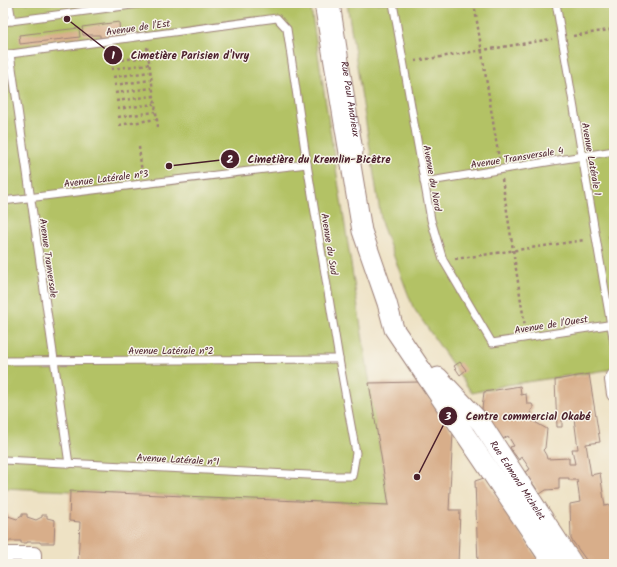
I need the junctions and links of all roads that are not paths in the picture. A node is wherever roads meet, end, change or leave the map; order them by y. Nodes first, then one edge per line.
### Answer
1 (9, 3) edge
2 (147, 3) edge
3 (324, 3) edge
4 (336, 3) edge
5 (393, 3) edge
6 (556, 3) edge
7 (277, 18) joint
8 (12, 20) junction
9 (3, 22) edge
10 (6, 55) edge
11 (614, 151) edge
12 (582, 157) junction
13 (307, 164) junction
14 (424, 182) junction
15 (355, 193) junction
16 (30, 197) junction
17 (3, 201) edge
18 (387, 303) junction
19 (612, 324) edge
20 (492, 343) joint
21 (614, 343) edge
22 (339, 359) junction
23 (3, 361) edge
24 (54, 361) junction
25 (614, 376) edge
26 (614, 394) edge
27 (3, 460) edge
28 (69, 464) junction
29 (352, 476) joint
30 (3, 554) edge
31 (34, 559) edge
32 (553, 564) edge
33 (573, 564) edge

1 - 8 lane
2 - 8 lane
3 - 15 main road, Rue Paul Andrieux
4 - 15 lane, Rue Paul Andrieux
5 - 14 lane, Avenue du Nord
6 - 12 lane, Avenue Latérale 1
7 - 10 lane, Avenue de l'Est
7 - 13 lane, Avenue du Sud
8 - 9 lane
10 - 16 lane, Avenue Tranversale
11 - 12 lane, Avenue Transversale 4
12 - 14 lane, Avenue Transversale 4
12 - 19 lane, Avenue Latérale 1
13 - 16 lane, Avenue Latérale n°3
13 - 22 lane, Avenue du Sud
14 - 20 lane, Avenue du Nord
15 - 18 main road, Rue Edmond Michelet
16 - 17 lane, Avenue Latérale n°3
16 - 24 lane, Avenue Tranversale
18 - 32 main road, Rue Edmond Michelet
18 - 33 main road, Rue Edmond Michelet
19 - 20 lane, Avenue de l'Ouest
19 - 21 lane, Avenue Latérale 1
22 - 24 lane, Avenue Latérale n°2
22 - 29 lane, Avenue du Sud
23 - 24 lane, Avenue Latérale n°2
24 - 28 lane, Avenue Tranversale
25 - 26 street
27 - 28 lane, Avenue Latérale n°1
28 - 29 lane, Avenue Latérale n°1
30 - 31 street

